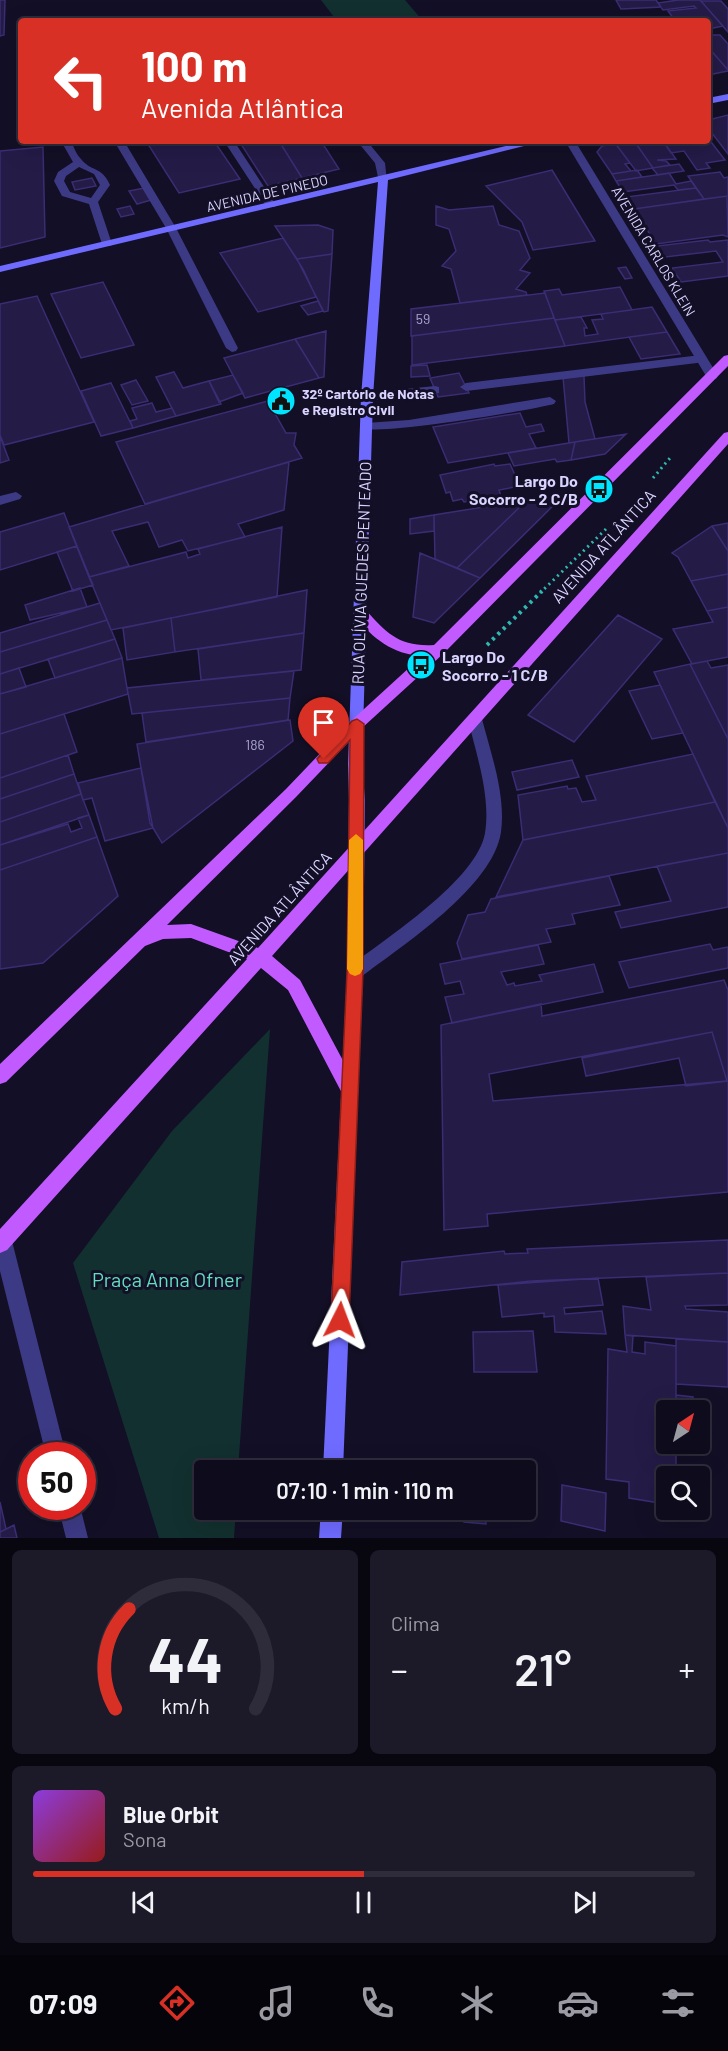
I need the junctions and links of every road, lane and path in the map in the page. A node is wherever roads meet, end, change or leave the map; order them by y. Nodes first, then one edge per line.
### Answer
1 (728, 97) edge
2 (711, 100) edge
3 (68, 144) edge
4 (121, 144) edge
5 (232, 144) edge
6 (364, 144) edge
7 (527, 144) edge
8 (572, 144) edge
9 (79, 163) junction
10 (383, 180) junction
11 (93, 202) junction
12 (271, 205) junction
13 (171, 228) junction
14 (106, 244) junction
15 (0, 269) edge
16 (232, 348) dead end
17 (701, 359) junction
18 (728, 359) edge
19 (712, 376) junction
20 (466, 387) dead end
21 (435, 390) dead end
22 (367, 397) junction
23 (550, 401) dead end
24 (366, 427) junction
25 (728, 436) edge
26 (15, 496) dead end
27 (0, 501) edge
28 (606, 529) dead end
29 (360, 613) junction
30 (487, 645) dead end
31 (438, 650) junction
32 (475, 719) junction
33 (357, 724) junction
34 (355, 853) junction
35 (140, 940) junction
36 (261, 957) junction
37 (355, 972) junction
38 (0, 1076) edge
39 (350, 1091) junction
40 (1, 1242) edge
41 (53, 1442) edge
42 (333, 1460) edge
43 (72, 1520) edge
44 (331, 1520) edge
45 (77, 1538) edge
46 (330, 1538) edge

1 - 2 street
3 - 9 street
4 - 13 street
5 - 12 street
6 - 10 street
7 - 10 street, AVENIDA DE PINEDO
8 - 17 street, AVENIDA CARLOS KLEIN
9 - 11 street
9 - 11 street
10 - 12 street, AVENIDA DE PINEDO
10 - 22 street, RUA OLÍVIA GUEDES PENTEADO
11 - 14 street
12 - 13 street, AVENIDA DE PINEDO
13 - 14 street, AVENIDA DE PINEDO
13 - 16 street
14 - 15 street, AVENIDA DE PINEDO
17 - 19 street, AVENIDA CARLOS KLEIN
17 - 20 street
18 - 19 main road
19 - 31 main road
21 - 22 street
22 - 24 street, RUA OLÍVIA GUEDES PENTEADO
23 - 24 street
24 - 29 street, RUA OLÍVIA GUEDES PENTEADO
25 - 32 main road, AVENIDA ATLÂNTICA
26 - 27 street
28 - 30 path
29 - 31 main road
29 - 33 street, RUA OLÍVIA GUEDES PENTEADO
31 - 33 main road
32 - 34 main road, AVENIDA ATLÂNTICA
32 - 37 street
33 - 34 street, RUA OLÍVIA GUEDES PENTEADO
33 - 35 main road
34 - 36 main road, AVENIDA ATLÂNTICA
34 - 37 street, RUA OLÍVIA GUEDES PENTEADO
35 - 36 main road
35 - 38 main road
36 - 39 main road
36 - 40 main road, AVENIDA ATLÂNTICA
37 - 39 street, RUA OLÍVIA GUEDES PENTEADO
39 - 42 street, RUA OLÍVIA GUEDES PENTEADO
40 - 41 street
43 - 45 street
44 - 46 street

